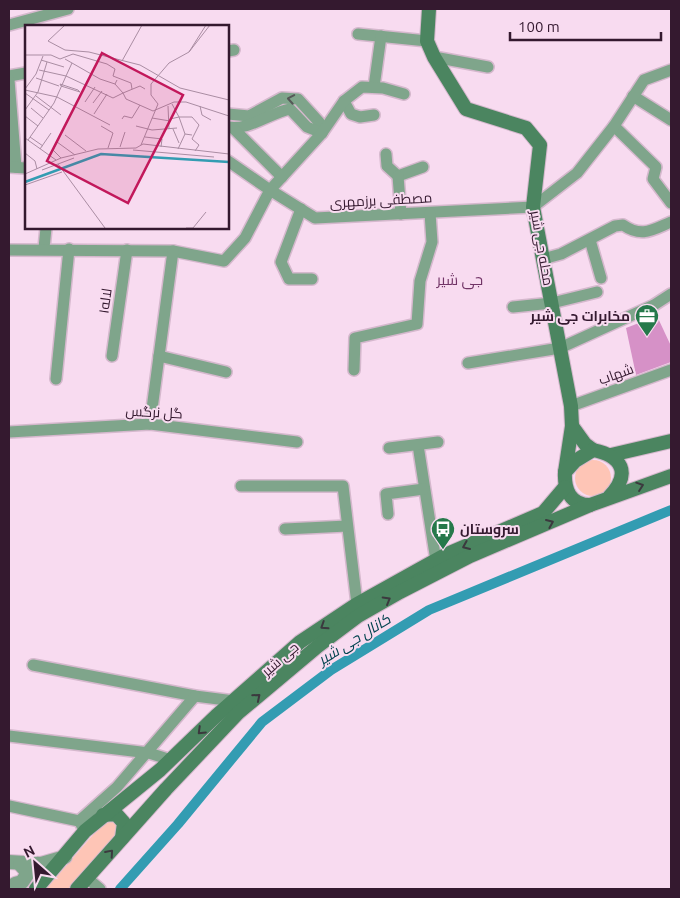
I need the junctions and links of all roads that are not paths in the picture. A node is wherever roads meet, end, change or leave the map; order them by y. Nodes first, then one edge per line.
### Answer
1 (68, 9) edge
2 (429, 9) edge
3 (49, 20) edge
4 (9, 25) edge
5 (358, 34) dead end
6 (381, 36) junction
7 (427, 41) junction
8 (434, 57) junction
9 (488, 67) dead end
10 (671, 70) edge
11 (25, 73) edge
12 (9, 78) edge
13 (374, 87) junction
14 (404, 94) dead end
15 (634, 96) junction
16 (344, 101) junction
17 (229, 114) edge
18 (374, 115) dead end
19 (10, 116) edge
20 (671, 120) edge
21 (614, 126) junction
22 (230, 128) edge
23 (322, 133) junction
24 (386, 154) dead end
25 (229, 163) edge
26 (17, 167) edge
27 (423, 167) dead end
28 (398, 176) junction
29 (282, 177) junction
30 (270, 190) junction
31 (671, 203) edge
32 (533, 207) junction
33 (301, 209) junction
34 (430, 213) junction
35 (400, 214) junction
36 (671, 222) edge
37 (46, 229) edge
38 (590, 240) junction
39 (44, 248) junction
40 (69, 249) junction
41 (9, 250) edge
42 (127, 250) junction
43 (173, 251) junction
44 (543, 259) junction
45 (601, 278) dead end
46 (312, 279) dead end
47 (597, 292) dead end
48 (671, 294) edge
49 (552, 303) junction
50 (513, 307) dead end
51 (560, 348) junction
52 (112, 356) dead end
53 (159, 356) junction
54 (468, 363) dead end
55 (354, 370) dead end
56 (671, 370) edge
57 (226, 372) dead end
58 (56, 379) dead end
59 (571, 406) junction
60 (150, 424) junction
61 (572, 426) junction
62 (9, 432) edge
63 (671, 441) edge
64 (297, 442) dead end
65 (438, 442) dead end
66 (418, 445) junction
67 (389, 448) dead end
68 (593, 450) junction
69 (611, 455) junction
70 (565, 472) junction
71 (671, 476) edge
72 (241, 486) dead end
73 (565, 487) junction
74 (424, 489) junction
75 (609, 497) junction
76 (590, 505) junction
77 (388, 514) dead end
78 (348, 526) junction
79 (285, 529) dead end
80 (436, 561) junction
81 (357, 604) junction
82 (33, 665) dead end
83 (195, 696) junction
84 (234, 700) junction
85 (9, 736) edge
86 (148, 753) junction
87 (171, 760) junction
88 (9, 806) edge
89 (103, 814) junction
90 (82, 826) junction
91 (122, 838) junction
92 (64, 857) junction
93 (14, 863) edge
94 (88, 878) junction
95 (13, 884) edge
96 (36, 889) edge
97 (77, 889) edge
98 (100, 889) edge

1 - 3 street
2 - 7 main road, محله جی شیر
3 - 4 street
5 - 6 street
6 - 7 street
6 - 13 street
7 - 8 main road, محله جی شیر
8 - 9 street
8 - 32 main road, محله جی شیر
10 - 15 street
11 - 12 street
12 - 19 street
13 - 14 street
13 - 16 street
15 - 20 street
15 - 21 street
16 - 18 street
16 - 23 street
23 -> 17 street
19 - 26 street
21 - 31 street
21 - 32 street
22 - 23 street
22 - 29 street
23 - 29 street
24 - 28 street
25 - 30 street, مصطفی برزمهری
27 - 28 street
28 - 35 street
29 - 30 street
30 - 33 street, مصطفی برزمهری
30 - 43 street
32 - 34 street, مصطفی برزمهری
32 - 44 main road, محله جی شیر
33 - 35 street, مصطفی برزمهری
33 - 46 street
34 - 35 street, مصطفی برزمهری
34 - 55 street
36 - 38 street
37 - 39 street
38 - 44 street
38 - 45 street
39 - 40 street
39 - 41 street
40 - 42 street
40 - 58 street
42 - 43 street
42 - 52 street, لاله۱
43 - 53 street
44 - 49 main road, محله جی شیر
47 - 49 street
48 - 51 street
49 - 50 street
49 - 51 main road, محله جی شیر
51 - 54 street
51 - 59 main road, محله جی شیر
53 - 57 street
53 - 60 street
56 - 59 street, شهاب
59 - 61 main road, محله جی شیر
60 - 62 street, گل نرگس
60 - 64 street, گل نرگس
61 - 68 main road
61 - 70 main road, محله جی شیر
63 - 69 main road
65 - 66 street
66 - 67 street
66 - 74 street
68 - 69 main road
68 - 70 main road
69 - 75 main road
70 - 73 main road
75 -> 71 main road
72 - 78 street
73 - 76 main road
73 -> 80 main road, جی شیر
74 - 77 street
74 - 80 street
75 - 76 main road
91 -> 76 main road, جی شیر
78 - 79 street
78 - 81 street
80 - 81 main road, جی شیر
81 -> 84 main road, جی شیر
82 - 83 street
83 - 84 street
83 - 86 street
84 -> 87 main road, جی شیر
85 - 86 street
86 - 87 street
86 - 90 street
87 - 89 main road, جی شیر
88 - 90 street
89 - 90 main road, جی شیر
89 - 91 main road
90 - 92 main road, جی شیر
94 -> 91 main road, جی شیر
92 - 93 street
92 - 96 main road, جی شیر
93 - 95 street
94 - 97 main road, جی شیر
94 - 98 street

